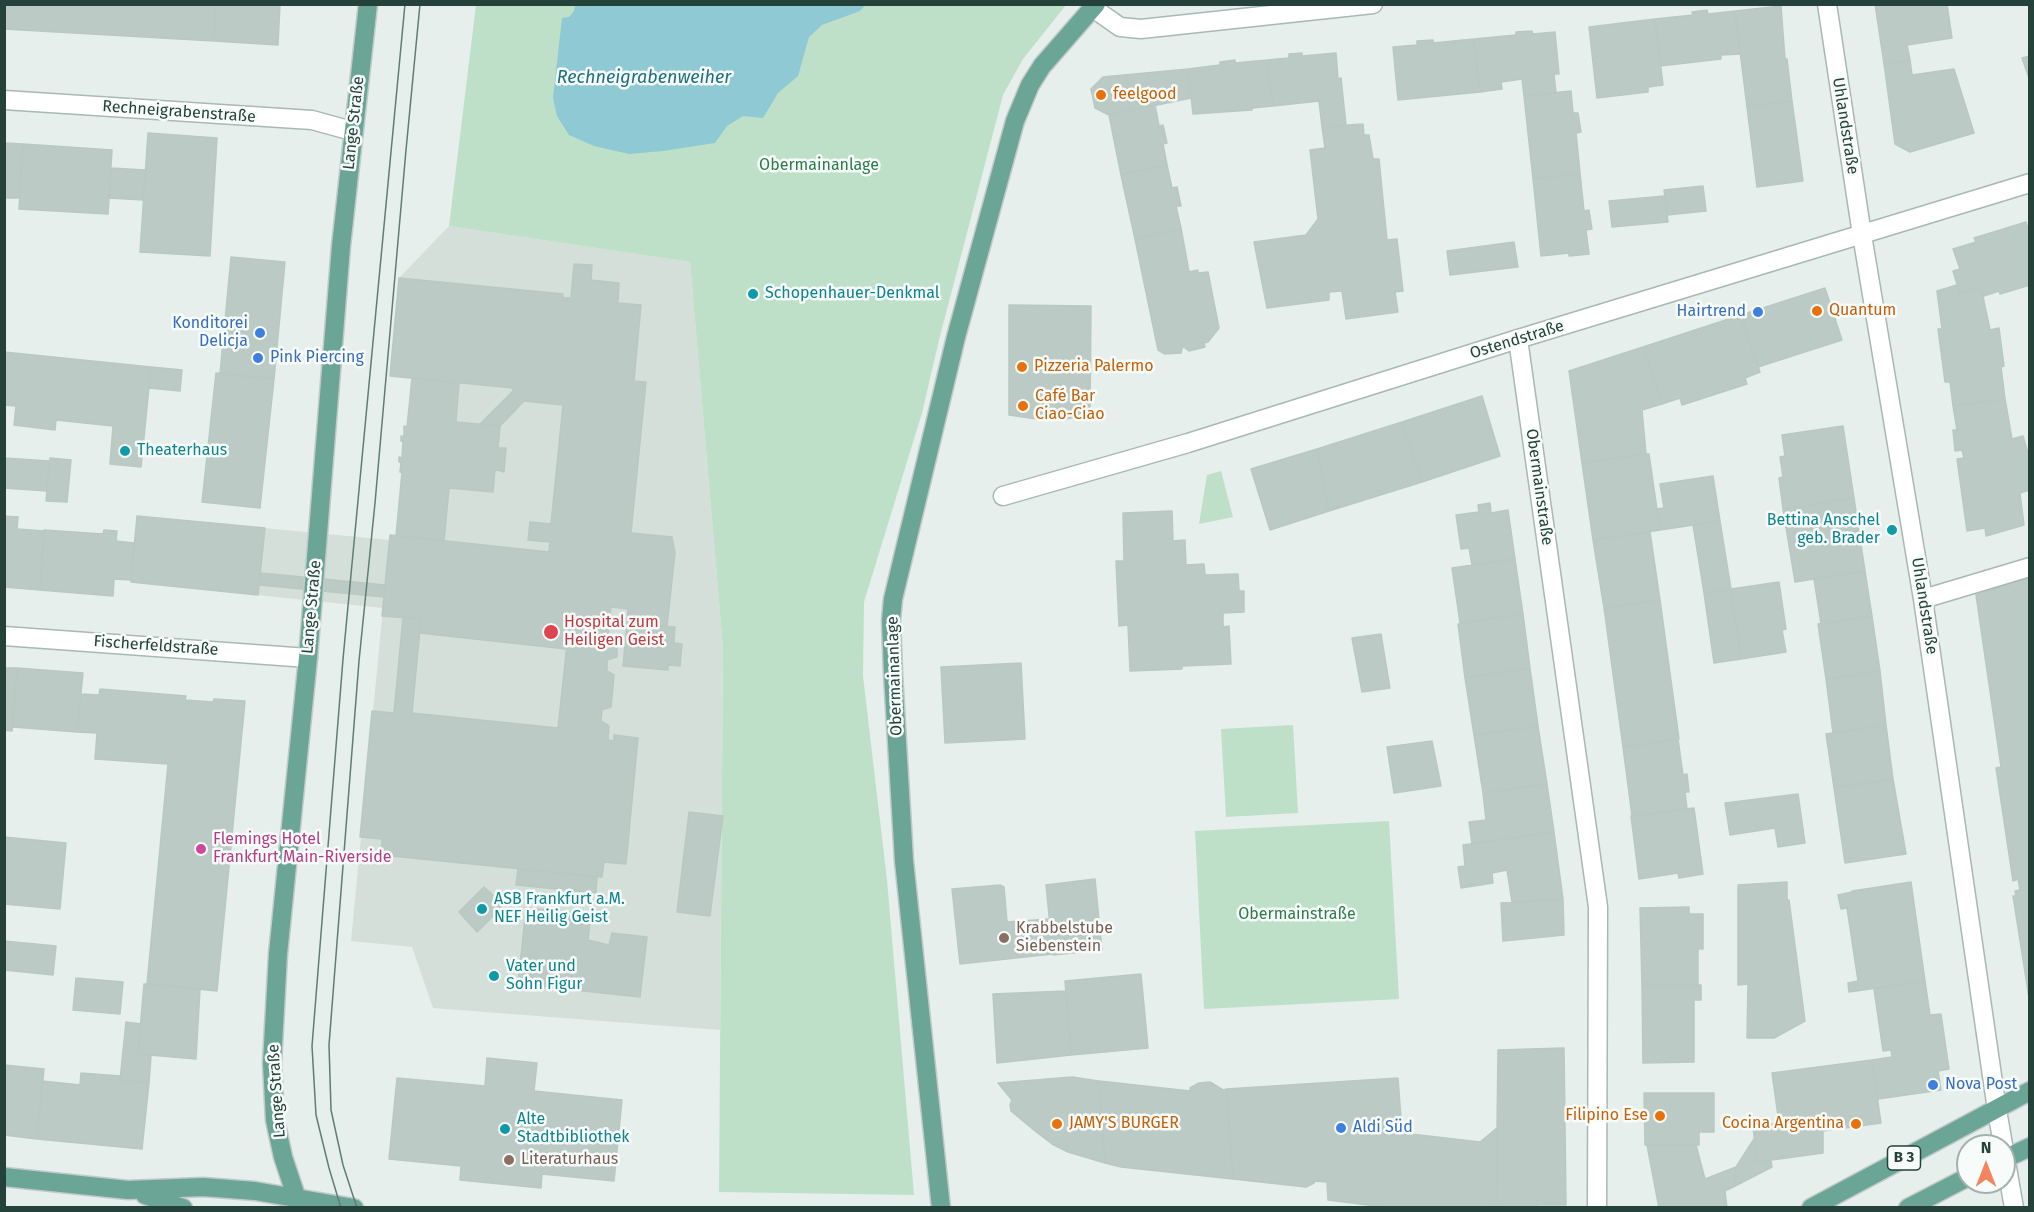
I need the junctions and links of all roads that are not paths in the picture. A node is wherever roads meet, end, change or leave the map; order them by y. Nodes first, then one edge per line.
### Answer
1 (368, 4) edge
2 (1373, 4) edge
3 (1827, 4) edge
4 (1095, 6) edge
5 (4, 100) edge
6 (352, 131) junction
7 (2030, 183) edge
8 (1862, 235) junction
9 (1518, 339) junction
10 (1003, 495) dead end
11 (2030, 567) edge
12 (1923, 599) junction
13 (4, 636) edge
14 (308, 658) junction
15 (2030, 1091) edge
16 (1997, 1110) junction
17 (2001, 1134) edge
18 (2030, 1146) edge
19 (2016, 1153) edge
20 (4, 1177) edge
21 (1956, 1183) edge
22 (129, 1190) junction
23 (298, 1203) edge
24 (183, 1208) edge
25 (354, 1208) edge
26 (941, 1208) edge
27 (1597, 1208) edge
28 (1811, 1208) edge
29 (1908, 1208) edge

1 - 6 main road, Lange Straße
2 - 4 street
3 - 8 street, Uhlandstraße
4 - 26 main road, Obermainanlage
5 - 6 street, Rechneigrabenstraße
6 - 14 main road, Lange Straße
7 - 8 street, Ostendstraße
8 - 9 street, Ostendstraße
8 - 12 street, Uhlandstraße
9 - 10 street, Ostendstraße
9 - 27 street, Obermainstraße
11 - 12 street
12 - 16 street, Uhlandstraße
13 - 14 street, Fischerfeldstraße
14 - 23 main road, Lange Straße
15 - 16 main road, B 3
16 - 17 street, Uhlandstraße
16 - 28 main road, B 3
18 - 19 main road
20 - 22 main road
21 - 29 main road
22 - 23 main road
22 - 24 main road
23 - 25 main road

